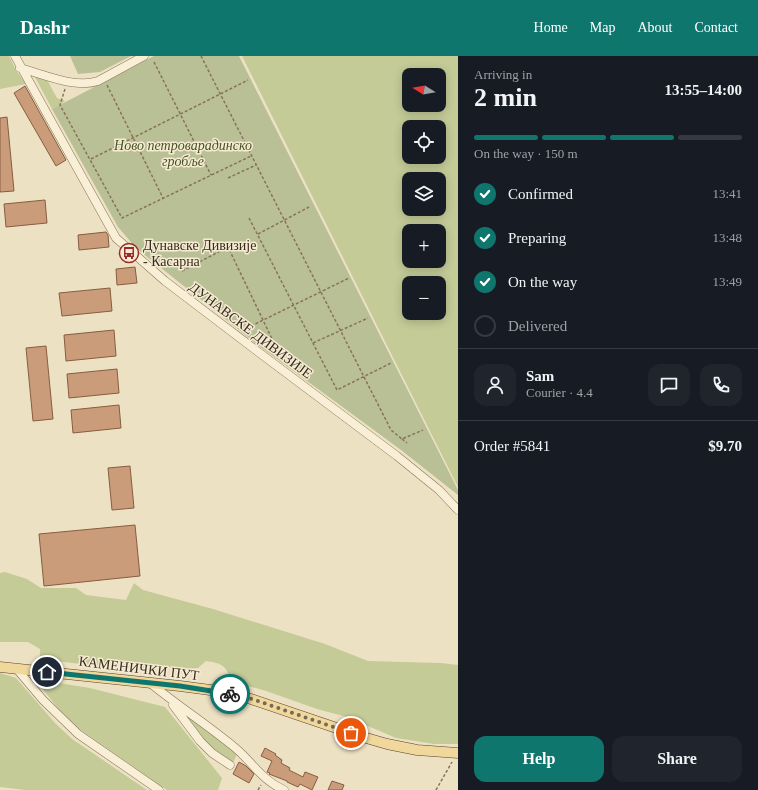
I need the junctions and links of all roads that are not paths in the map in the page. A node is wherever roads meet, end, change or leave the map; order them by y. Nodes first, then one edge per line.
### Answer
1 (15, 56) edge
2 (144, 56) edge
3 (20, 68) junction
4 (458, 510) edge
5 (0, 666) edge
6 (16, 668) junction
7 (150, 683) junction
8 (166, 696) junction
9 (456, 756) edge
10 (230, 765) dead end
11 (159, 790) edge
12 (284, 790) edge

1 - 3 street, ДУНАВСКЕ ДИВИЗИЈЕ
2 - 3 street
3 - 4 street, ДУНАВСКЕ ДИВИЗИЈЕ
5 - 6 main road, КАМЕНИЧКИ ПУТ
6 - 7 main road, КАМЕНИЧКИ ПУТ
6 - 11 street
7 - 8 street
7 - 9 main road, КАМЕНИЧКИ ПУТ
8 - 10 street
8 - 12 street

